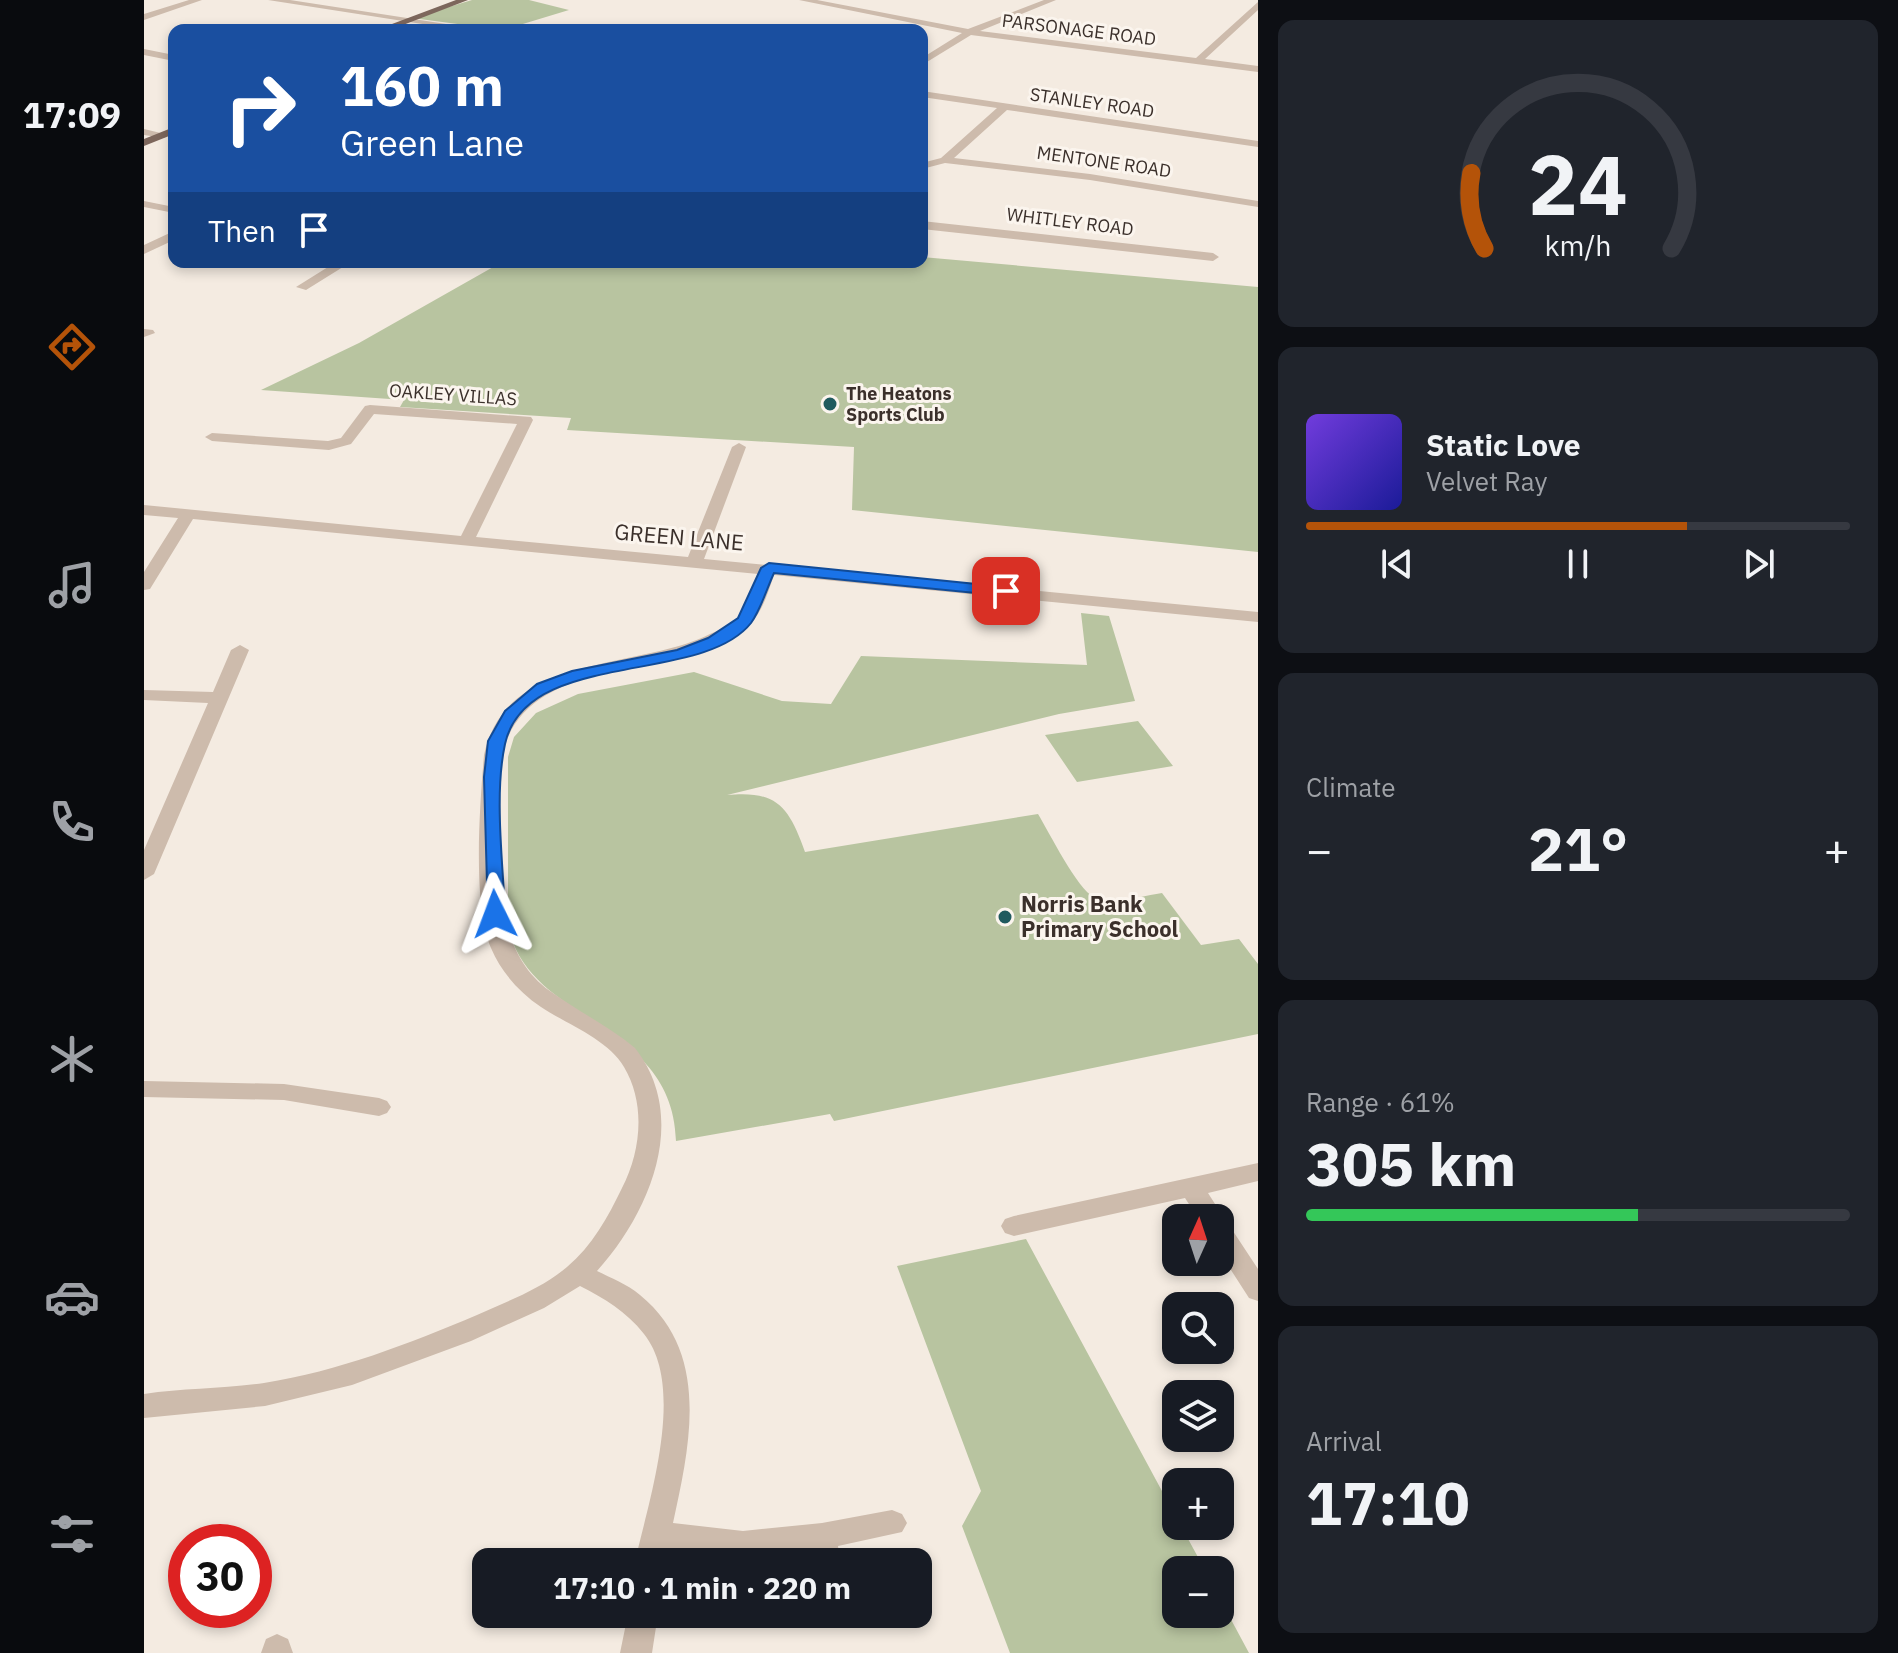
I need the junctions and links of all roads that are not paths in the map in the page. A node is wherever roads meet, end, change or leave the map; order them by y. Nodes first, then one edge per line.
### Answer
1 (198, 0) edge
2 (272, 0) edge
3 (464, 0) edge
4 (803, 0) edge
5 (1052, 0) edge
6 (1257, 2) edge
7 (144, 17) edge
8 (403, 19) junction
9 (393, 24) edge
10 (438, 24) edge
11 (970, 32) junction
12 (144, 52) edge
13 (168, 57) edge
14 (928, 58) edge
15 (1199, 60) junction
16 (1258, 69) edge
17 (928, 95) edge
18 (1005, 106) junction
19 (144, 132) edge
20 (168, 132) edge
21 (168, 132) edge
22 (144, 143) edge
23 (1258, 144) edge
24 (945, 160) junction
25 (928, 164) edge
26 (144, 204) edge
27 (1258, 204) edge
28 (168, 209) edge
29 (928, 226) edge
30 (168, 238) edge
31 (144, 250) edge
32 (1213, 257) dead end
33 (335, 268) edge
34 (302, 287) dead end
35 (212, 437) dead end
36 (739, 447) dead end
37 (144, 510) edge
38 (189, 513) junction
39 (467, 539) junction
40 (695, 561) junction
41 (769, 568) junction
42 (144, 585) edge
43 (1258, 617) edge
44 (240, 650) dead end
45 (144, 695) edge
46 (218, 698) junction
47 (145, 870) edge
48 (144, 1089) edge
49 (379, 1107) dead end
50 (1258, 1172) edge
51 (1191, 1187) junction
52 (1202, 1204) edge
53 (1014, 1226) dead end
54 (1234, 1254) edge
55 (579, 1273) junction
56 (1258, 1291) edge
57 (144, 1406) edge
58 (892, 1523) dead end
59 (652, 1548) edge
60 (807, 1548) edge
61 (826, 1548) edge
62 (640, 1628) edge
63 (636, 1653) edge

1 - 7 street
2 - 8 street
3 - 8 main road
4 - 11 street, PARSONAGE ROAD
5 - 11 street
6 - 15 street
8 - 9 main road
8 - 10 street
11 - 14 street
11 - 15 street, PARSONAGE ROAD
12 - 13 street
15 - 16 street, PARSONAGE ROAD
17 - 18 street, STANLEY ROAD
18 - 23 street, STANLEY ROAD
18 - 24 street
19 - 20 street
21 - 22 main road
24 - 25 street
24 - 27 street, MENTONE ROAD
26 - 28 street
29 - 32 street, WHITLEY ROAD
30 - 31 street
33 - 34 street
35 - 39 street, OAKLEY VILLAS
36 - 40 street
37 - 38 street, GREEN LANE
38 - 39 street, GREEN LANE
38 - 42 street
39 - 40 street, GREEN LANE
40 - 41 street, GREEN LANE
41 - 43 street, GREEN LANE
41 - 55 street
44 - 46 street
45 - 46 street
46 - 47 street
48 - 49 street
50 - 51 street
51 - 52 street
51 - 53 street
54 - 56 street
55 - 57 street
55 - 59 street
58 - 61 street
59 - 60 street
62 - 63 street

